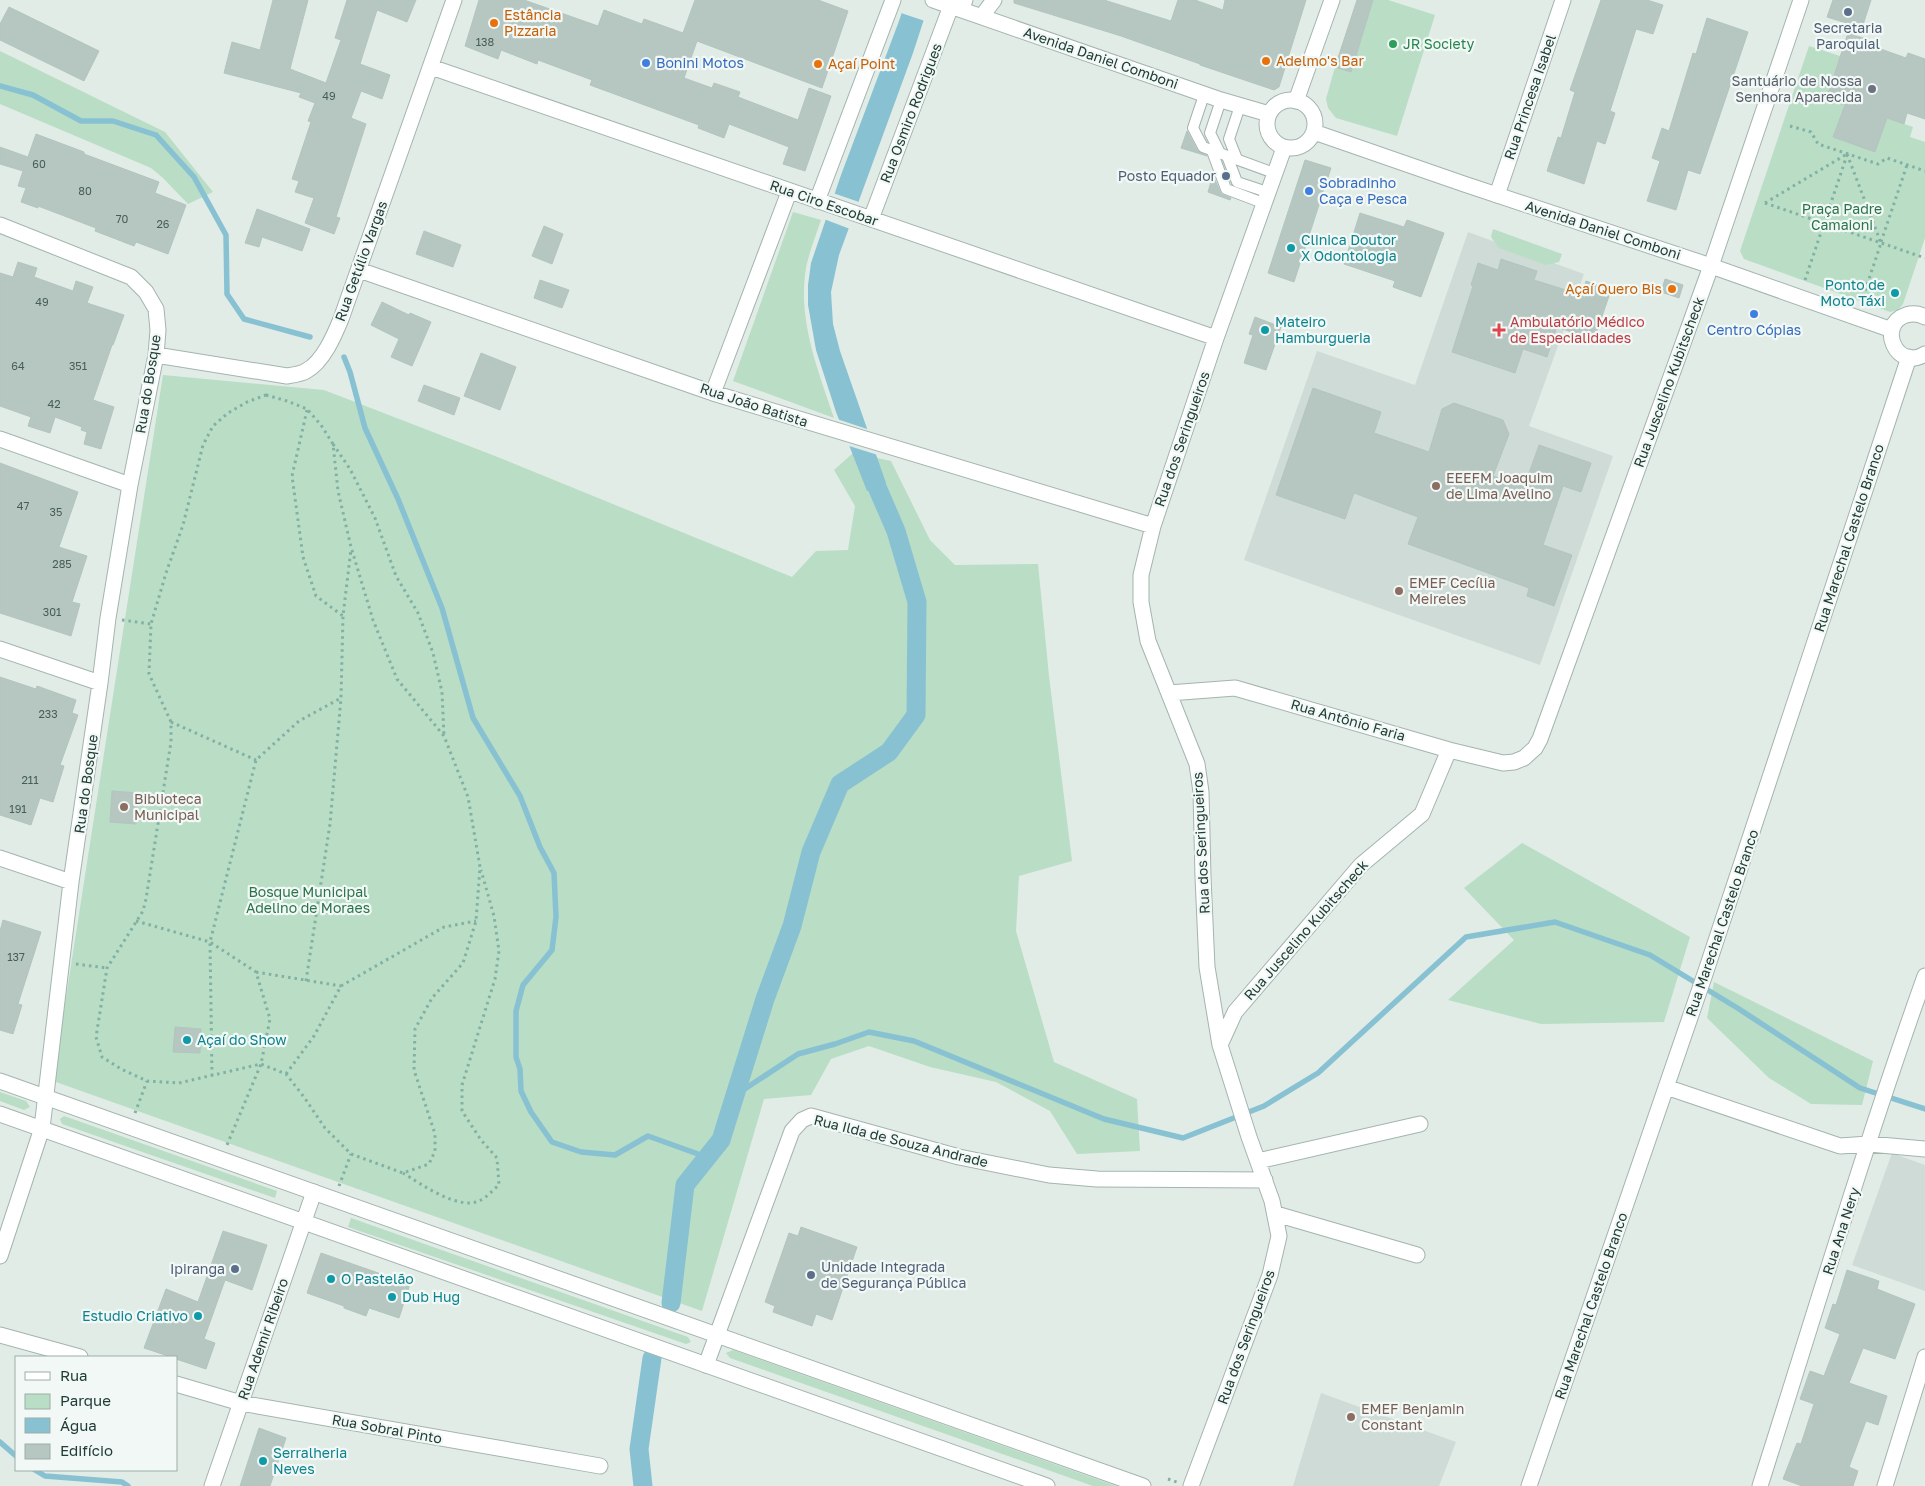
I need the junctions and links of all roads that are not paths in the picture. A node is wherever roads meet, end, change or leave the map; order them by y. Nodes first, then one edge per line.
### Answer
1 (454, 0) edge
2 (893, 0) edge
3 (933, 0) edge
4 (994, 0) edge
5 (1332, 0) edge
6 (1563, 0) edge
7 (1800, 0) edge
8 (959, 5) edge
9 (982, 16) junction
10 (431, 67) junction
11 (1204, 95) junction
12 (1221, 100) junction
13 (1296, 101) junction
14 (1240, 106) junction
15 (1269, 114) junction
16 (1314, 132) junction
17 (1284, 148) junction
18 (1224, 155) junction
19 (1274, 173) junction
20 (789, 192) junction
21 (1497, 195) junction
22 (1265, 197) junction
23 (823, 203) junction
24 (865, 217) junction
25 (0, 225) edge
26 (1711, 266) junction
27 (359, 270) junction
28 (1924, 314) edge
29 (1892, 330) junction
30 (1216, 338) junction
31 (1925, 354) edge
32 (156, 355) junction
33 (1909, 357) junction
34 (713, 393) junction
35 (0, 439) edge
36 (130, 485) junction
37 (1153, 526) junction
38 (0, 649) edge
39 (100, 683) junction
40 (1169, 693) junction
41 (1449, 750) junction
42 (1524, 758) joint
43 (0, 858) edge
44 (71, 882) junction
45 (1925, 976) edge
46 (1220, 1046) junction
47 (0, 1081) edge
48 (1666, 1087) junction
49 (46, 1097) junction
50 (0, 1114) edge
51 (1420, 1124) dead end
52 (42, 1128) junction
53 (1869, 1144) junction
54 (1925, 1150) edge
55 (1258, 1160) junction
56 (1265, 1180) junction
57 (314, 1192) junction
58 (1276, 1214) junction
59 (303, 1222) junction
60 (1417, 1255) dead end
61 (0, 1256) edge
62 (717, 1334) junction
63 (0, 1335) edge
64 (76, 1356) edge
65 (1925, 1357) edge
66 (706, 1366) junction
67 (178, 1385) edge
68 (241, 1403) junction
69 (600, 1466) dead end
70 (212, 1486) edge
71 (1047, 1486) edge
72 (1143, 1486) edge
73 (1191, 1486) edge
74 (1529, 1486) edge
75 (1760, 1486) edge
76 (1885, 1486) edge

1 - 10 street, Rua Getúlio Vargas
2 - 23 street
3 - 8 street, Avenida Daniel Comboni
4 - 9 street
5 - 13 street
6 - 21 street, Rua Princesa Isabel
7 - 26 street, Rua Juscelino Kubitscheck
8 - 9 street, Avenida Daniel Comboni
8 - 24 street, Rua Osmiro Rodrigues
9 - 11 street, Avenida Daniel Comboni
10 - 20 street, Rua Ciro Escobar
10 - 27 street, Rua Getúlio Vargas
11 - 12 street, Avenida Daniel Comboni
11 - 18 lane
12 - 14 street, Avenida Daniel Comboni
12 - 18 lane
13 - 15 street
13 - 16 street
14 - 15 street, Avenida Daniel Comboni
14 - 18 lane
15 - 17 street
16 - 17 street
16 - 21 street, Avenida Daniel Comboni
17 - 19 street, Rua dos Seringueiros
18 - 19 lane
18 - 22 lane
18 - 22 lane
19 - 22 street, Rua dos Seringueiros
20 - 23 street, Rua Ciro Escobar
20 - 34 street
21 - 26 street, Avenida Daniel Comboni
22 - 30 street, Rua dos Seringueiros
23 - 24 street, Rua Ciro Escobar
24 - 30 street, Rua Ciro Escobar
25 - 32 street, Rua do Bosque
26 - 29 street, Avenida Daniel Comboni
26 - 42 street, Rua Juscelino Kubitscheck
27 - 32 street, Rua Getúlio Vargas
27 - 34 street, Rua João Batista
28 - 29 street
29 - 33 street
30 - 37 street, Rua dos Seringueiros
31 - 33 street
32 - 36 street, Rua do Bosque
33 - 48 street, Rua Marechal Castelo Branco
34 - 37 street, Rua João Batista
35 - 36 street
36 - 39 street, Rua do Bosque
37 - 40 street, Rua dos Seringueiros
38 - 39 street
39 - 44 street, Rua do Bosque
40 - 41 street, Rua Antônio Faria
40 - 46 street, Rua dos Seringueiros
41 - 42 street, Rua Antônio Faria
41 - 46 street, Rua Juscelino Kubitscheck
43 - 44 street
44 - 49 street, Rua do Bosque
45 - 53 street, Rua Ana Nery
46 - 55 street, Rua dos Seringueiros
47 - 49 street
48 - 53 street
48 - 74 street, Rua Marechal Castelo Branco
49 - 52 street, Rua do Bosque
49 - 57 street
50 - 52 street
51 - 55 street
52 - 59 street
52 - 61 street, Rua do Bosque
53 - 54 street
53 - 75 street, Rua Ana Nery
55 - 56 street, Rua dos Seringueiros
56 - 58 street, Rua dos Seringueiros
56 - 62 street, Rua Ilda de Souza Andrade
57 - 59 street, Rua Ademir Ribeiro
57 - 62 street
58 - 60 street
58 - 73 street, Rua dos Seringueiros
59 - 66 street
59 - 68 street, Rua Ademir Ribeiro
62 - 66 street, Rua Ilda de Souza Andrade
62 - 72 street
63 - 64 street
65 - 76 street
66 - 71 street
67 - 68 street, Rua Sobral Pinto
68 - 69 street, Rua Sobral Pinto
68 - 70 street, Rua Ademir Ribeiro

